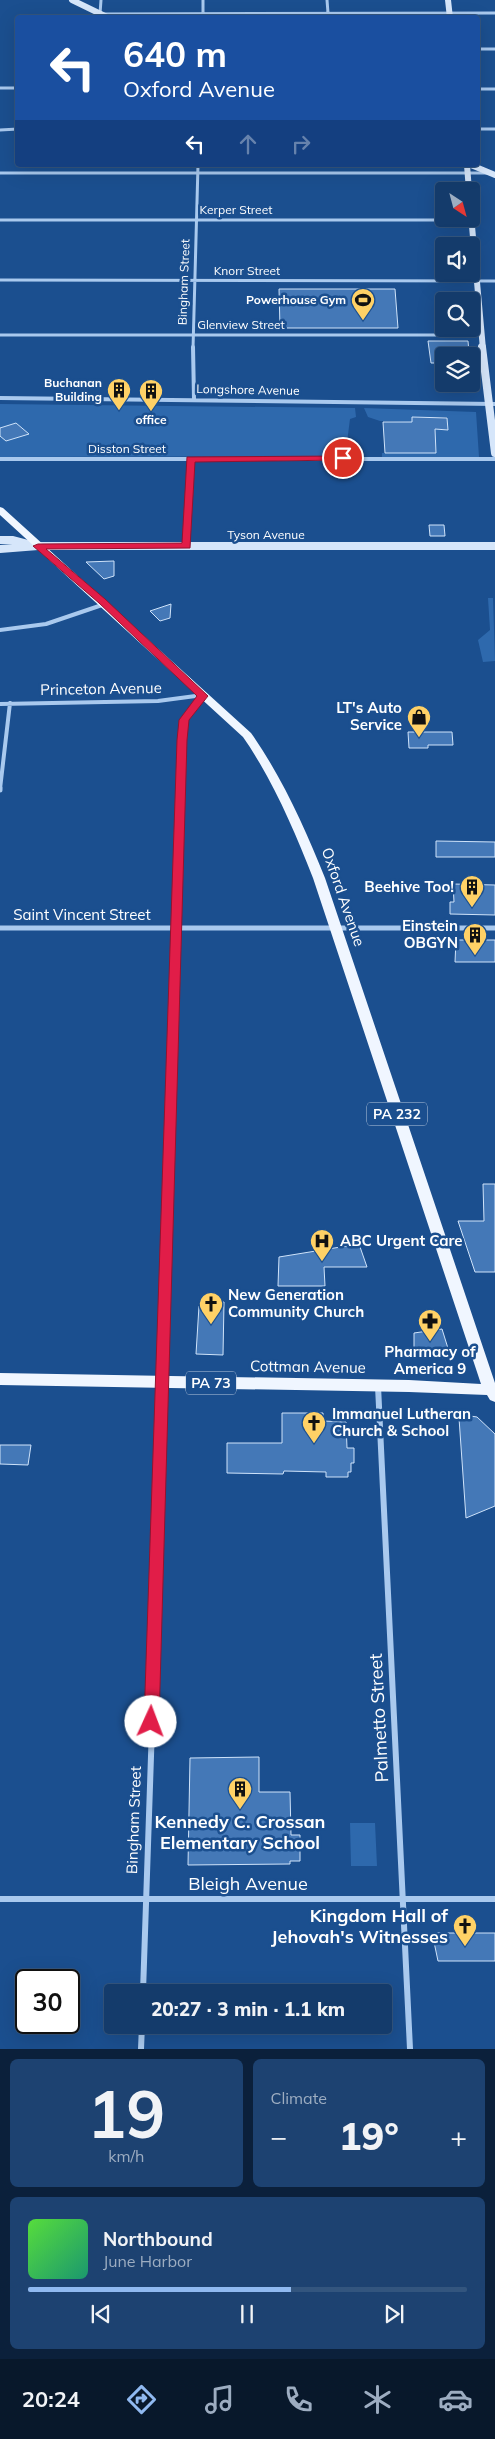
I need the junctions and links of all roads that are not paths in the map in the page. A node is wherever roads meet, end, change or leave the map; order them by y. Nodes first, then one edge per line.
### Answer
1 (72, 0) edge
2 (101, 0) edge
3 (203, 0) edge
4 (327, 0) edge
5 (448, 0) edge
6 (202, 12) junction
7 (328, 13) junction
8 (495, 13) edge
9 (100, 14) junction
10 (202, 15) edge
11 (450, 15) edge
12 (480, 49) edge
13 (495, 49) edge
14 (0, 88) edge
15 (15, 88) edge
16 (480, 88) edge
17 (495, 88) edge
18 (480, 129) edge
19 (495, 129) edge
20 (0, 130) edge
21 (15, 130) edge
22 (198, 167) edge
23 (467, 167) edge
24 (476, 167) edge
25 (0, 173) edge
26 (198, 173) junction
27 (468, 174) junction
28 (494, 174) edge
29 (468, 182) edge
30 (435, 218) edge
31 (0, 220) edge
32 (197, 220) junction
33 (0, 280) edge
34 (195, 281) junction
35 (435, 281) edge
36 (480, 281) edge
37 (495, 281) edge
38 (478, 282) edge
39 (0, 335) edge
40 (193, 335) junction
41 (481, 335) junction
42 (0, 398) edge
43 (194, 399) junction
44 (492, 404) edge
45 (495, 453) edge
46 (190, 459) junction
47 (495, 459) edge
48 (0, 460) edge
49 (0, 510) edge
50 (0, 540) edge
51 (38, 546) junction
52 (187, 546) junction
53 (495, 546) edge
54 (0, 549) edge
55 (105, 604) junction
56 (0, 630) edge
57 (203, 696) junction
58 (10, 703) junction
59 (0, 704) edge
60 (0, 790) edge
61 (176, 927) junction
62 (0, 928) edge
63 (335, 928) junction
64 (495, 928) edge
65 (0, 1379) edge
66 (164, 1382) junction
67 (378, 1386) junction
68 (493, 1392) edge
69 (0, 1899) edge
70 (145, 1899) junction
71 (495, 1899) edge
72 (403, 1900) junction
73 (142, 1984) edge
74 (142, 2034) edge
75 (141, 2049) edge
76 (410, 2049) edge

1 - 9 main road
2 - 9 street
3 - 6 street
4 - 7 street
5 - 11 main road
6 - 7 street
6 - 9 street
6 - 10 street
7 - 11 street
8 - 11 street
12 - 13 street
14 - 15 street
16 - 17 street
18 - 19 street
20 - 21 street
22 - 26 street, Bingham Street
23 - 27 main road
24 - 28 main road
25 - 26 street
26 - 27 street
26 - 32 street, Bingham Street
27 - 28 street
27 - 29 main road
30 - 32 street, Kerper Street
31 - 32 street, Kerper Street
32 - 34 street, Bingham Street
33 - 34 street, Knorr Street
34 - 35 street, Knorr Street
34 - 40 street, Bingham Street
36 - 37 street, Knorr Street
38 - 41 main road
39 - 40 street, Glenview Street
40 - 41 street, Glenview Street
40 - 43 street, Bingham Street
41 - 44 main road
42 - 43 street, Longshore Avenue
43 - 44 street, Longshore Avenue
44 - 45 main road
46 - 47 street, Disston Street
46 - 48 street, Disston Street
46 - 52 street
49 - 51 main road, Oxford Avenue / PA 232
50 - 51 main road, Tyson Avenue
51 - 52 main road, Tyson Avenue
51 - 54 main road, Tyson Avenue
51 - 55 main road, Oxford Avenue / PA 232
52 - 53 main road, Tyson Avenue
55 - 56 street
55 - 57 main road, Oxford Avenue / PA 232
57 - 58 street, Princeton Avenue
57 - 61 street, Bingham Street
57 - 63 main road, Oxford Avenue / PA 232
58 - 59 street, Princeton Avenue
58 - 60 street
61 - 62 street, Saint Vincent Street
61 - 63 street, Saint Vincent Street
61 - 66 street, Bingham Street
63 - 64 street, Saint Vincent Street
63 - 68 main road, Oxford Avenue / PA 232
65 - 66 main road, Cottman Avenue / PA 73
66 - 67 main road, Cottman Avenue / PA 73
66 - 70 street, Bingham Street
67 - 68 main road, Cottman Avenue / PA 73
67 - 72 street, Palmetto Street
69 - 70 street, Bleigh Avenue
70 - 72 street, Bleigh Avenue
70 - 73 street, Bingham Street
71 - 72 street, Bleigh Avenue
72 - 76 street, Palmetto Street
74 - 75 street

